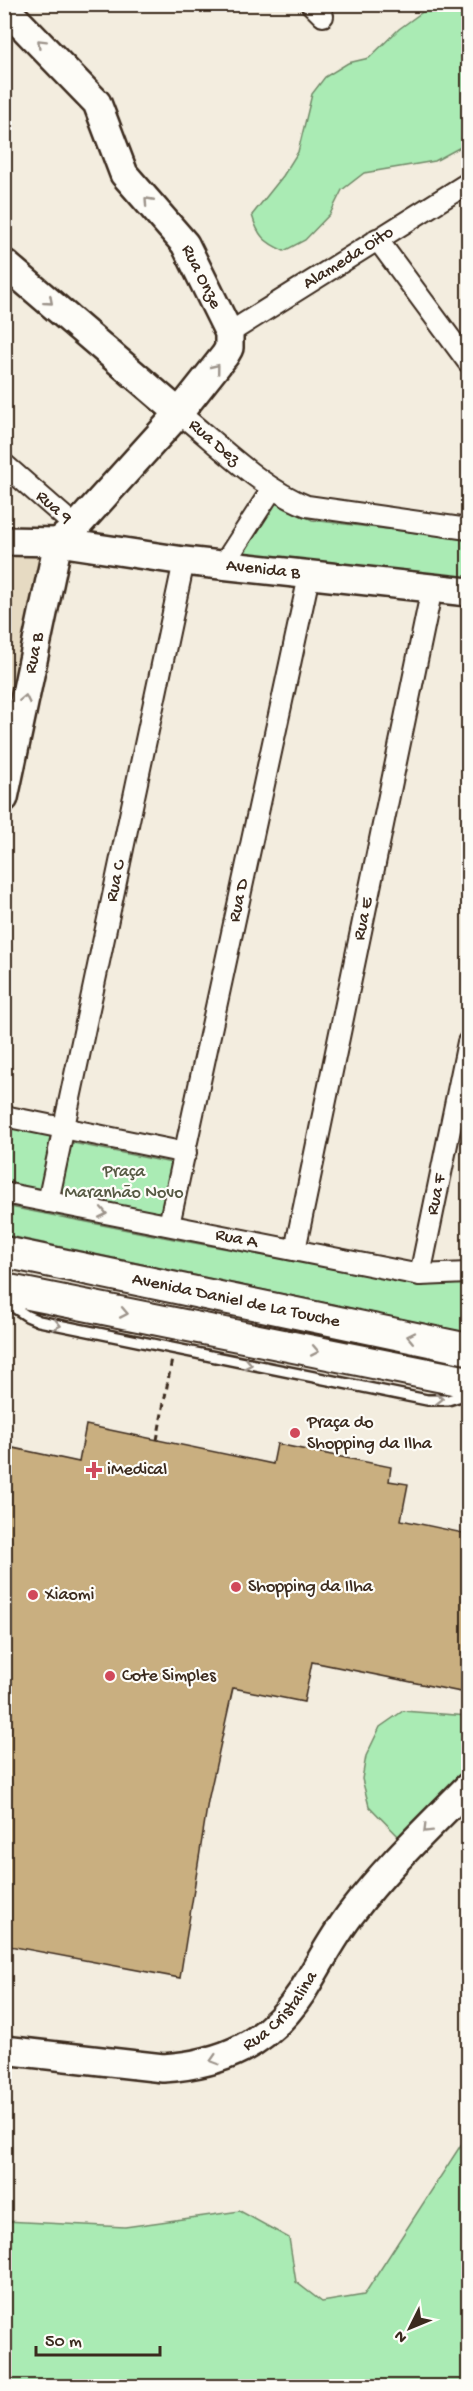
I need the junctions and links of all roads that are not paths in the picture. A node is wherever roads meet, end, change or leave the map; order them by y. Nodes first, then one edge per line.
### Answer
1 (4, 7) edge
2 (468, 183) edge
3 (377, 238) junction
4 (4, 263) edge
5 (229, 333) junction
6 (468, 362) edge
7 (179, 413) junction
8 (4, 464) edge
9 (272, 489) junction
10 (4, 528) edge
11 (468, 529) edge
12 (67, 535) junction
13 (4, 541) edge
14 (184, 561) junction
15 (223, 565) junction
16 (309, 576) junction
17 (432, 588) junction
18 (468, 592) edge
19 (9, 758) edge
20 (4, 798) edge
21 (468, 1042) edge
22 (4, 1116) edge
23 (63, 1128) junction
24 (186, 1153) junction
25 (4, 1193) edge
26 (48, 1202) junction
27 (169, 1226) junction
28 (295, 1250) junction
29 (4, 1252) edge
30 (468, 1273) edge
31 (420, 1275) junction
32 (4, 1289) edge
33 (4, 1301) edge
34 (468, 1349) edge
35 (468, 1382) edge
36 (468, 1394) edge
37 (468, 1787) edge
38 (4, 2050) edge

5 -> 1 street, Rua Onze
2 - 3 street, Alameda Oito
3 - 5 street, Alameda Oito
3 - 6 street
4 -> 7 street, Rua Dez
7 -> 5 street
7 - 9 street, Rua Dez
7 - 12 street
8 - 12 street, Rua 9
9 - 11 street, Rua Dez
9 - 15 street
10 - 12 street, Avenida B
12 - 13 street, Avenida B
12 - 14 street, Avenida B
19 -> 12 street, Rua B
14 - 15 street, Avenida B
14 - 23 street, Rua C
15 - 16 street, Avenida B
16 - 17 street, Avenida B
16 - 24 street, Rua D
17 - 18 street, Avenida B
17 - 28 street, Rua E
19 - 20 street, Rua B
21 - 31 street, Rua F
22 - 23 street
23 - 24 street
23 - 26 street, Rua C
24 - 27 street, Rua D
25 - 26 street, Rua A
26 -> 27 street, Rua A
27 - 28 street, Rua A
28 - 31 street, Rua A
34 -> 29 main road, Avenida Daniel de La Touche
30 - 31 street, Rua A
32 -> 35 main road, Avenida Daniel de La Touche
33 -> 36 lane
37 -> 38 street, Rua Cristalina

